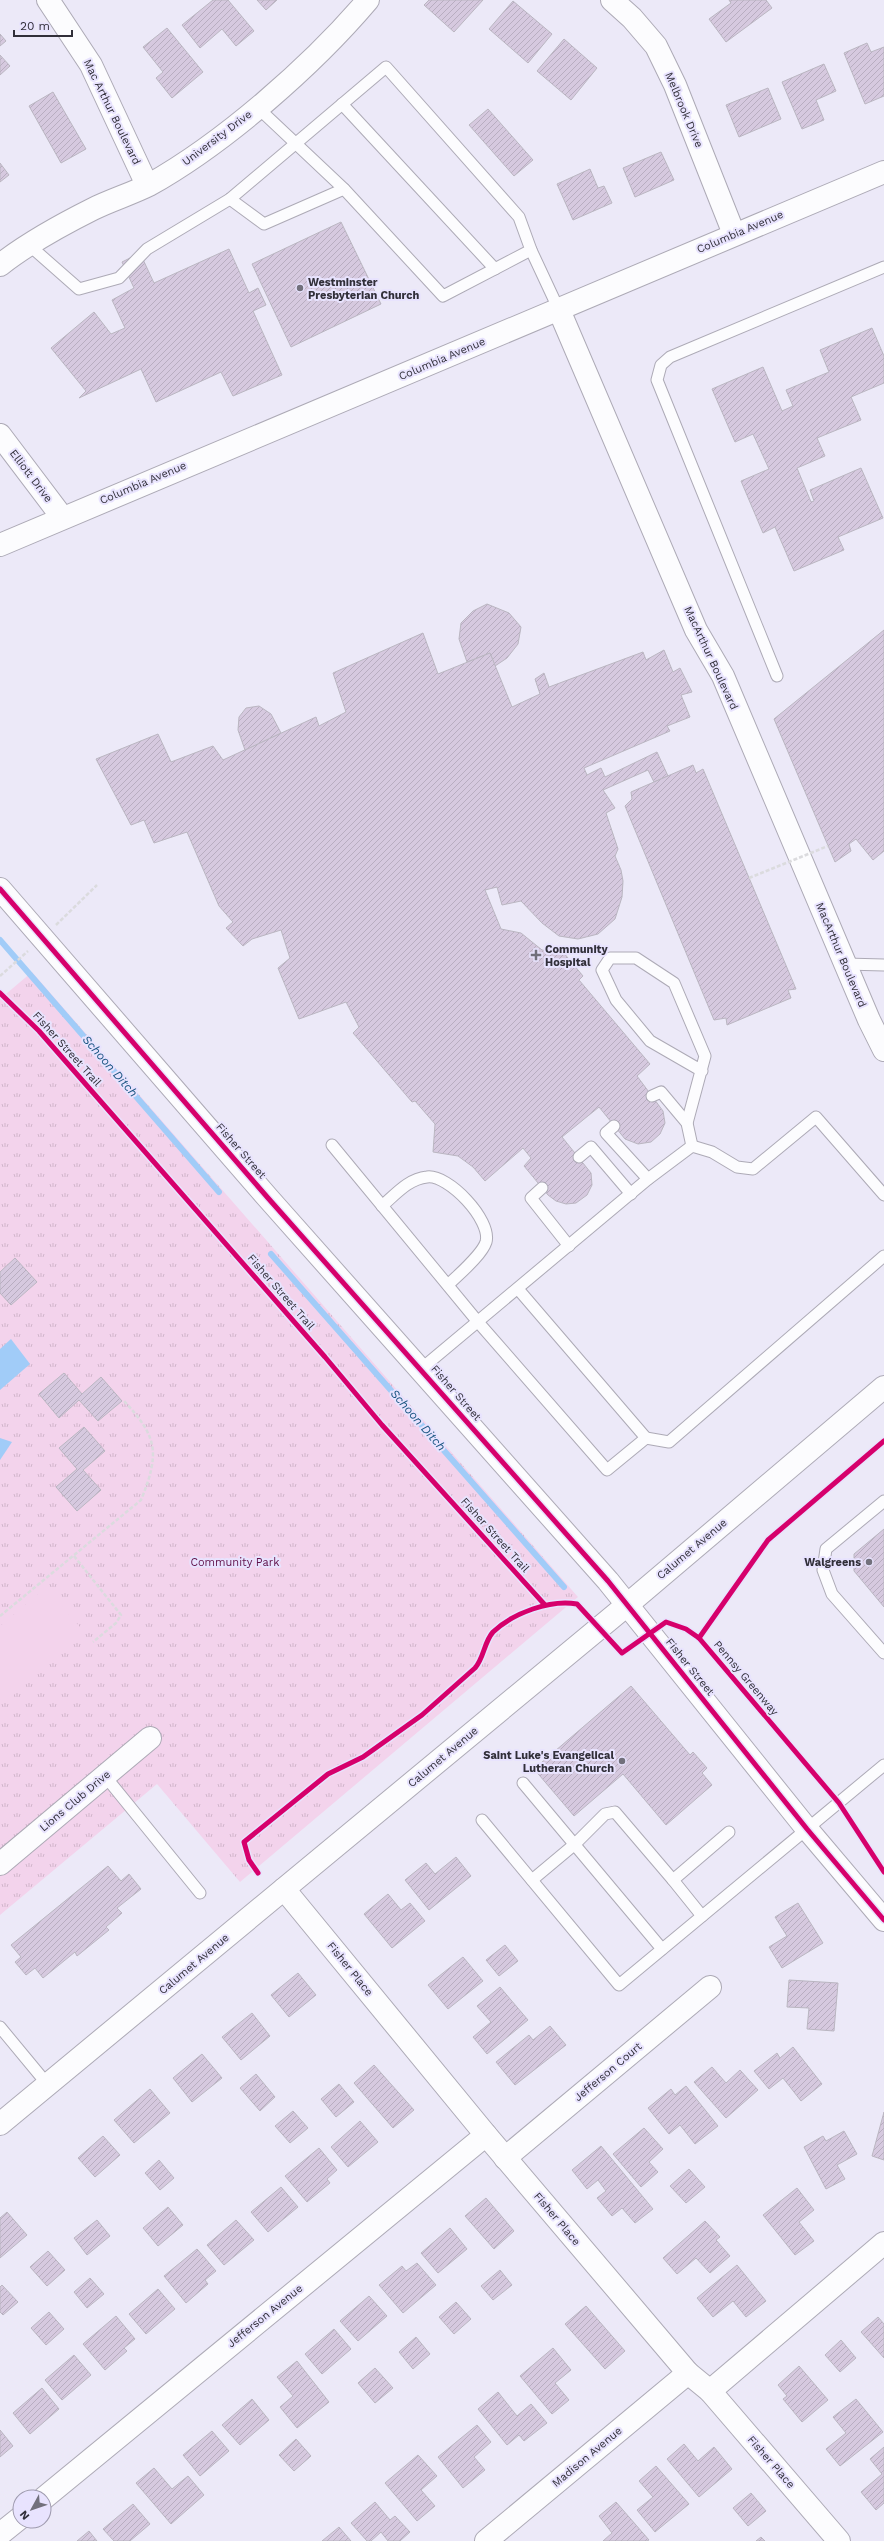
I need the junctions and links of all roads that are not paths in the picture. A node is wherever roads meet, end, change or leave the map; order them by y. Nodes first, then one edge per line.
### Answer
1 (48, 0) edge
2 (368, 0) edge
3 (612, 0) edge
4 (342, 104) junction
5 (258, 107) junction
6 (297, 143) junction
7 (884, 172) edge
8 (147, 185) junction
9 (344, 189) junction
10 (230, 199) junction
11 (734, 234) junction
12 (29, 245) junction
13 (531, 250) junction
14 (0, 265) edge
15 (884, 267) edge
16 (495, 269) junction
17 (560, 310) junction
18 (0, 434) edge
19 (62, 517) junction
20 (0, 545) edge
21 (777, 676) dead end
22 (0, 889) edge
23 (845, 964) junction
24 (884, 965) edge
25 (884, 1050) edge
26 (702, 1071) junction
27 (652, 1096) dead end
28 (688, 1123) junction
29 (614, 1126) dead end
30 (332, 1145) dead end
31 (692, 1146) junction
32 (579, 1157) dead end
33 (648, 1179) junction
34 (542, 1188) dead end
35 (631, 1194) junction
36 (884, 1195) edge
37 (382, 1206) junction
38 (569, 1246) junction
39 (884, 1256) edge
40 (448, 1285) junction
41 (518, 1289) junction
42 (478, 1322) junction
43 (422, 1369) junction
44 (884, 1387) edge
45 (646, 1438) junction
46 (884, 1501) edge
47 (627, 1605) junction
48 (884, 1653) edge
49 (150, 1738) dead end
50 (884, 1765) edge
51 (105, 1776) junction
52 (523, 1783) dead end
53 (482, 1820) dead end
54 (807, 1829) junction
55 (729, 1832) dead end
56 (575, 1844) junction
57 (0, 1864) edge
58 (532, 1880) junction
59 (673, 1880) junction
60 (284, 1888) junction
61 (200, 1893) dead end
62 (702, 1916) junction
63 (884, 1920) edge
64 (662, 1950) junction
65 (710, 1987) dead end
66 (0, 2027) edge
67 (48, 2084) junction
68 (0, 2124) edge
69 (486, 2135) junction
70 (505, 2158) junction
71 (884, 2243) edge
72 (688, 2373) junction
73 (710, 2391) junction
74 (52, 2491) edge
75 (12, 2524) edge
76 (0, 2534) edge
77 (486, 2541) edge
78 (839, 2541) edge

1 - 8 street, Mac Arthur Boulevard
2 - 5 street, University Drive
3 - 11 street, Melbrook Drive
4 - 6 lane
4 - 13 lane
4 - 16 lane
5 - 6 lane
5 - 8 street, University Drive
6 - 9 lane
6 - 10 lane
7 - 11 street, Columbia Avenue
8 - 12 street, University Drive
9 - 10 lane
9 - 16 lane
10 - 12 lane
11 - 17 street, Columbia Avenue
12 - 14 street, University Drive
13 - 16 lane
13 - 17 lane
15 - 21 lane
17 - 19 street, Columbia Avenue
17 - 23 street, MacArthur Boulevard
18 - 19 street, Elliott Drive
19 - 20 street, Columbia Avenue
22 - 43 street, Fisher Street
23 - 24 lane
23 - 25 street, MacArthur Boulevard
26 - 26 lane
26 - 28 lane
27 - 28 lane
28 - 31 lane
29 - 33 lane
30 - 37 lane
31 - 33 lane
31 - 36 lane
32 - 35 lane
33 - 35 lane
34 - 38 lane
35 - 38 lane
37 - 40 lane
37 - 40 lane
38 - 41 lane
39 - 45 lane
40 - 42 lane
41 - 42 lane
41 - 45 lane
42 - 43 lane
42 - 45 lane
43 - 47 street, Fisher Street
44 - 47 street, Calumet Avenue
46 - 48 lane
47 - 54 street, Fisher Street
47 - 60 street, Calumet Avenue
49 - 51 street, Lions Club Drive
50 - 54 lane
51 - 57 street, Lions Club Drive
51 - 61 lane
52 - 56 lane
53 - 58 lane
54 - 62 lane
54 - 63 street, Fisher Street
55 - 59 lane
56 - 58 lane
56 - 59 lane
56 - 64 lane
58 - 64 lane
59 - 62 lane
60 - 67 street, Calumet Avenue
60 - 69 street, Fisher Place
62 - 64 lane
65 - 70 street, Jefferson Court
66 - 67 lane
67 - 68 street, Calumet Avenue
69 - 70 street, Fisher Place
69 - 74 street, Jefferson Avenue
70 - 72 street, Fisher Place
71 - 73 street
72 - 73 street, Fisher Place
72 - 77 street, Madison Avenue
73 - 78 street, Fisher Place
75 - 76 street

